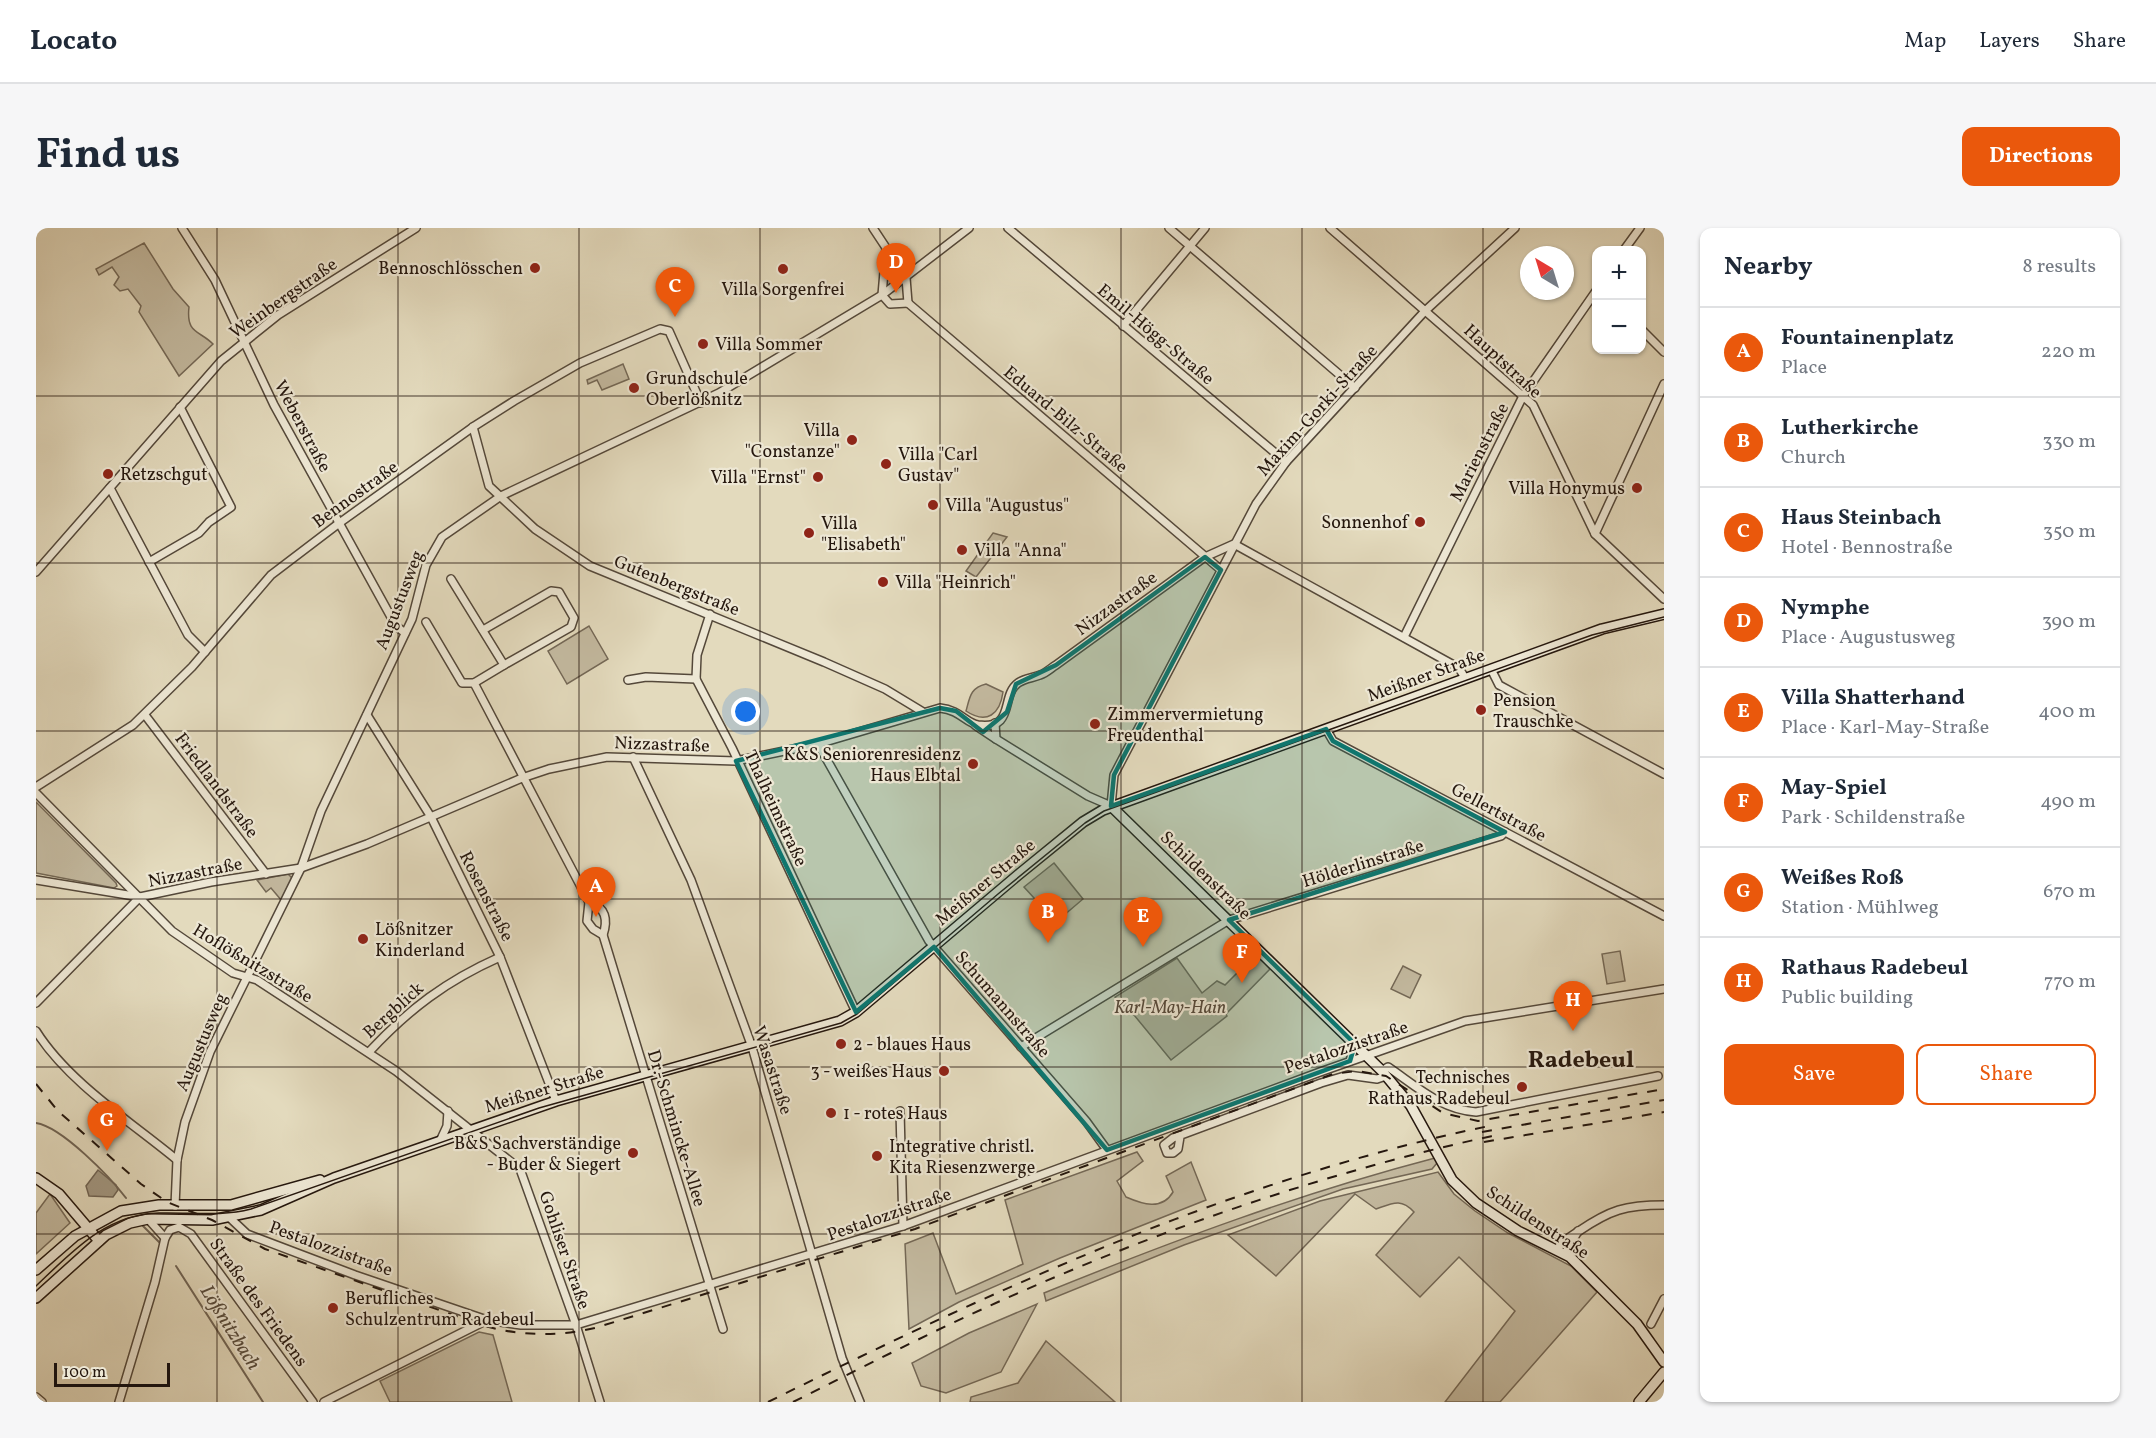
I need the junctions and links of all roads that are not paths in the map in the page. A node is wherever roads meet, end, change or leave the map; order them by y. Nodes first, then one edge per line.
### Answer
1 (182, 228) edge
2 (416, 228) edge
3 (873, 228) edge
4 (969, 228) edge
5 (1008, 228) edge
6 (1169, 228) edge
7 (1205, 228) edge
8 (1330, 228) edge
9 (1515, 228) edge
10 (1640, 228) edge
11 (1191, 246) junction
12 (1627, 246) edge
13 (886, 249) junction
14 (906, 278) junction
15 (882, 295) junction
16 (1592, 297) edge
17 (908, 303) junction
18 (1425, 310) junction
19 (1123, 326) junction
20 (1646, 335) edge
21 (244, 344) junction
22 (1664, 352) edge
23 (1664, 384) edge
24 (1355, 388) junction
25 (1524, 396) junction
26 (701, 403) junction
27 (180, 407) junction
28 (472, 427) junction
29 (1286, 462) junction
30 (110, 488) junction
31 (501, 496) junction
32 (338, 524) junction
33 (1595, 534) junction
34 (1234, 544) junction
35 (1205, 557) junction
36 (149, 562) junction
37 (1221, 570) junction
38 (36, 572) edge
39 (451, 579) dead end
40 (1664, 599) edge
41 (710, 614) junction
42 (1664, 614) edge
43 (426, 622) dead end
44 (483, 630) junction
45 (405, 633) junction
46 (1404, 637) junction
47 (205, 652) junction
48 (504, 665) junction
49 (1491, 669) junction
50 (1465, 678) junction
51 (696, 679) junction
52 (628, 681) dead end
53 (474, 683) junction
54 (923, 712) junction
55 (145, 715) junction
56 (367, 715) junction
57 (995, 723) junction
58 (975, 724) junction
59 (1326, 729) junction
60 (996, 739) junction
61 (818, 744) junction
62 (633, 756) junction
63 (736, 761) junction
64 (1664, 774) edge
65 (522, 778) junction
66 (36, 787) edge
67 (36, 793) edge
68 (1111, 806) junction
69 (431, 817) junction
70 (1505, 832) junction
71 (301, 868) junction
72 (266, 874) junction
73 (36, 880) edge
74 (140, 897) junction
75 (589, 902) junction
76 (1664, 916) edge
77 (1229, 920) junction
78 (603, 935) junction
79 (934, 947) junction
80 (500, 957) junction
81 (245, 977) junction
82 (1664, 989) edge
83 (36, 1003) edge
84 (856, 1012) junction
85 (36, 1030) edge
86 (1354, 1044) junction
87 (752, 1047) junction
88 (1021, 1047) junction
89 (369, 1052) junction
90 (1366, 1056) junction
91 (1350, 1061) junction
92 (1384, 1073) junction
93 (646, 1076) junction
94 (1658, 1076) dead end
95 (556, 1101) junction
96 (448, 1111) junction
97 (900, 1111) dead end
98 (470, 1130) junction
99 (1180, 1137) dead end
100 (441, 1139) junction
101 (1107, 1150) junction
102 (177, 1160) junction
103 (36, 1178) edge
104 (334, 1178) junction
105 (1664, 1205) edge
106 (175, 1206) junction
107 (230, 1218) junction
108 (148, 1219) junction
109 (903, 1227) junction
110 (87, 1228) junction
111 (165, 1238) junction
112 (99, 1241) junction
113 (1561, 1252) junction
114 (813, 1255) junction
115 (36, 1270) edge
116 (710, 1286) junction
117 (36, 1298) edge
118 (1664, 1299) edge
119 (487, 1320) junction
120 (1651, 1324) dead end
121 (576, 1325) junction
122 (723, 1329) dead end
123 (1664, 1362) edge
124 (1664, 1372) edge
125 (36, 1397) edge
126 (42, 1402) edge
127 (119, 1402) edge
128 (313, 1402) edge
129 (324, 1402) edge
130 (600, 1402) edge
131 (860, 1402) edge
132 (1640, 1402) edge

1 - 21 street, Weberstraße
2 - 21 street, Weinbergstraße
3 - 13 street
4 - 14 street, Augustusweg
5 - 19 street, Emil-Högg-Straße
6 - 11 street
7 - 11 street
8 - 18 street, Hauptstraße
9 - 18 street, Maxim-Gorki-Straße
10 - 12 street
11 - 19 street
11 - 24 street
13 - 14 street
13 - 15 street
14 - 15 street, Augustusweg
14 - 17 street
15 - 17 street
15 - 26 street, Augustusweg
16 - 25 street, Marienstraße
17 - 35 street, Eduard-Bilz-Straße
18 - 24 street, Maxim-Gorki-Straße
18 - 25 street, Hauptstraße
19 - 29 street, Emil-Högg-Straße
20 - 22 street
21 - 27 street, Weinbergstraße
21 - 32 street, Weberstraße
23 - 33 street
24 - 29 street, Maxim-Gorki-Straße
25 - 33 street, Hauptstraße
25 - 46 street, Marienstraße
26 - 28 street, Bennostraße
26 - 31 street, Augustusweg
27 - 30 street, Weinbergstraße
27 - 36 street
28 - 31 street, Gutenbergstraße
28 - 32 street, Bennostraße
29 - 34 street, Maxim-Gorki-Straße
30 - 36 street
30 - 38 street, Weinbergstraße
31 - 41 street, Gutenbergstraße
31 - 45 street, Augustusweg
32 - 45 street, Weberstraße
32 - 47 street, Bennostraße
33 - 40 street, Hauptstraße
34 - 35 street, Nizzastraße
34 - 37 street, Maxim-Gorki-Straße
34 - 46 street
35 - 37 street, Eduard-Bilz-Straße
35 - 57 street, Nizzastraße
36 - 47 street
37 - 68 street, Maxim-Gorki-Straße
39 - 44 street
41 - 51 street
41 - 54 street, Gutenbergstraße
42 - 49 main road, Meißner Straße
43 - 53 street, Augustusweg
44 - 48 street
44 - 48 street
45 - 56 street, Augustusweg
46 - 50 street
47 - 55 street, Bennostraße
48 - 53 street
49 - 50 main road, Meißner Straße
49 - 64 street
50 - 59 main road, Meißner Straße
51 - 52 street
51 - 63 street, Thalheimstraße
53 - 65 street, Dr.-Schmincke-Allee
54 - 58 street, Nizzastraße
54 - 61 street, Nizzastraße
55 - 66 street, Bennostraße
55 - 72 street, Friedlandstraße
56 - 69 street, Rosenstraße
56 - 71 street, Augustusweg
57 - 58 street
57 - 60 street
58 - 60 street
59 - 68 main road, Meißner Straße
59 - 70 street, Gellertstraße
60 - 68 street
61 - 63 street, Nizzastraße
61 - 79 street, Schumannstraße
62 - 63 street, Nizzastraße
62 - 65 street, Nizzastraße
62 - 87 street, Wasastraße
63 - 84 street, Thalheimstraße
65 - 69 street, Nizzastraße
65 - 75 street, Dr.-Schmincke-Allee
67 - 74 street, Hoflößnitzstraße
68 - 77 main road, Schildenstraße
68 - 79 main road, Meißner Straße
69 - 71 street, Nizzastraße
69 - 80 street, Rosenstraße
70 - 76 street, Gellertstraße
70 - 77 street, Hölderlinstraße
71 - 72 street, Nizzastraße
71 - 81 street, Augustusweg
72 - 74 street, Nizzastraße
73 - 74 street
74 - 81 street, Hoflößnitzstraße
74 - 83 street, Nizzastraße
75 - 78 street, Dr.-Schmincke-Allee
75 - 78 street, Dr.-Schmincke-Allee
77 - 86 main road, Schildenstraße
77 - 88 street, Hölderlinstraße
78 - 93 street, Dr.-Schmincke-Allee
79 - 84 main road, Meißner Straße
79 - 88 street, Schumannstraße
80 - 89 street, Bergblick
80 - 95 street, Rosenstraße
81 - 89 street, Hoflößnitzstraße
81 - 102 street, Augustusweg
82 - 90 street, Pestalozzistraße
84 - 87 main road, Meißner Straße
85 - 102 street
86 - 90 main road, Schildenstraße
86 - 91 street
87 - 93 main road, Meißner Straße
87 - 114 street, Wasastraße
88 - 101 street, Schumannstraße
89 - 96 street, Hoflößnitzstraße
90 - 91 street, Pestalozzistraße
90 - 92 main road, Schildenstraße
91 - 101 street, Pestalozzistraße
92 - 94 street
92 - 99 street
92 - 113 main road, Schildenstraße
93 - 95 main road, Meißner Straße
93 - 116 street, Dr.-Schmincke-Allee
95 - 98 main road, Meißner Straße
96 - 98 street, Hoflößnitzstraße
96 - 100 street
97 - 109 street
98 - 100 main road, Meißner Straße
98 - 121 street, Gohliser Straße
100 - 104 main road, Meißner Straße
101 - 109 street, Pestalozzistraße
102 - 106 street, Augustusweg
103 - 110 main road
104 - 106 main road, Meißner Straße
104 - 107 main road, Meißner Straße
105 - 113 street
106 - 110 main road, Meißner Straße
107 - 108 main road, Meißner Straße
107 - 119 street, Pestalozzistraße
108 - 111 street
108 - 112 main road, Meißner Straße
109 - 114 street, Pestalozzistraße
110 - 112 main road
110 - 115 main road, Meißner Straße
111 - 127 street
111 - 128 street, Straße des Friedens
112 - 117 main road, Meißner Straße
113 - 123 main road, Schildenstraße
114 - 116 street, Pestalozzistraße
114 - 131 street, Wasastraße
116 - 121 street, Pestalozzistraße
116 - 122 street, Dr.-Schmincke-Allee
118 - 120 street
119 - 121 street, Pestalozzistraße
119 - 129 street
121 - 130 street, Gohliser Straße
124 - 132 main road
125 - 126 street

